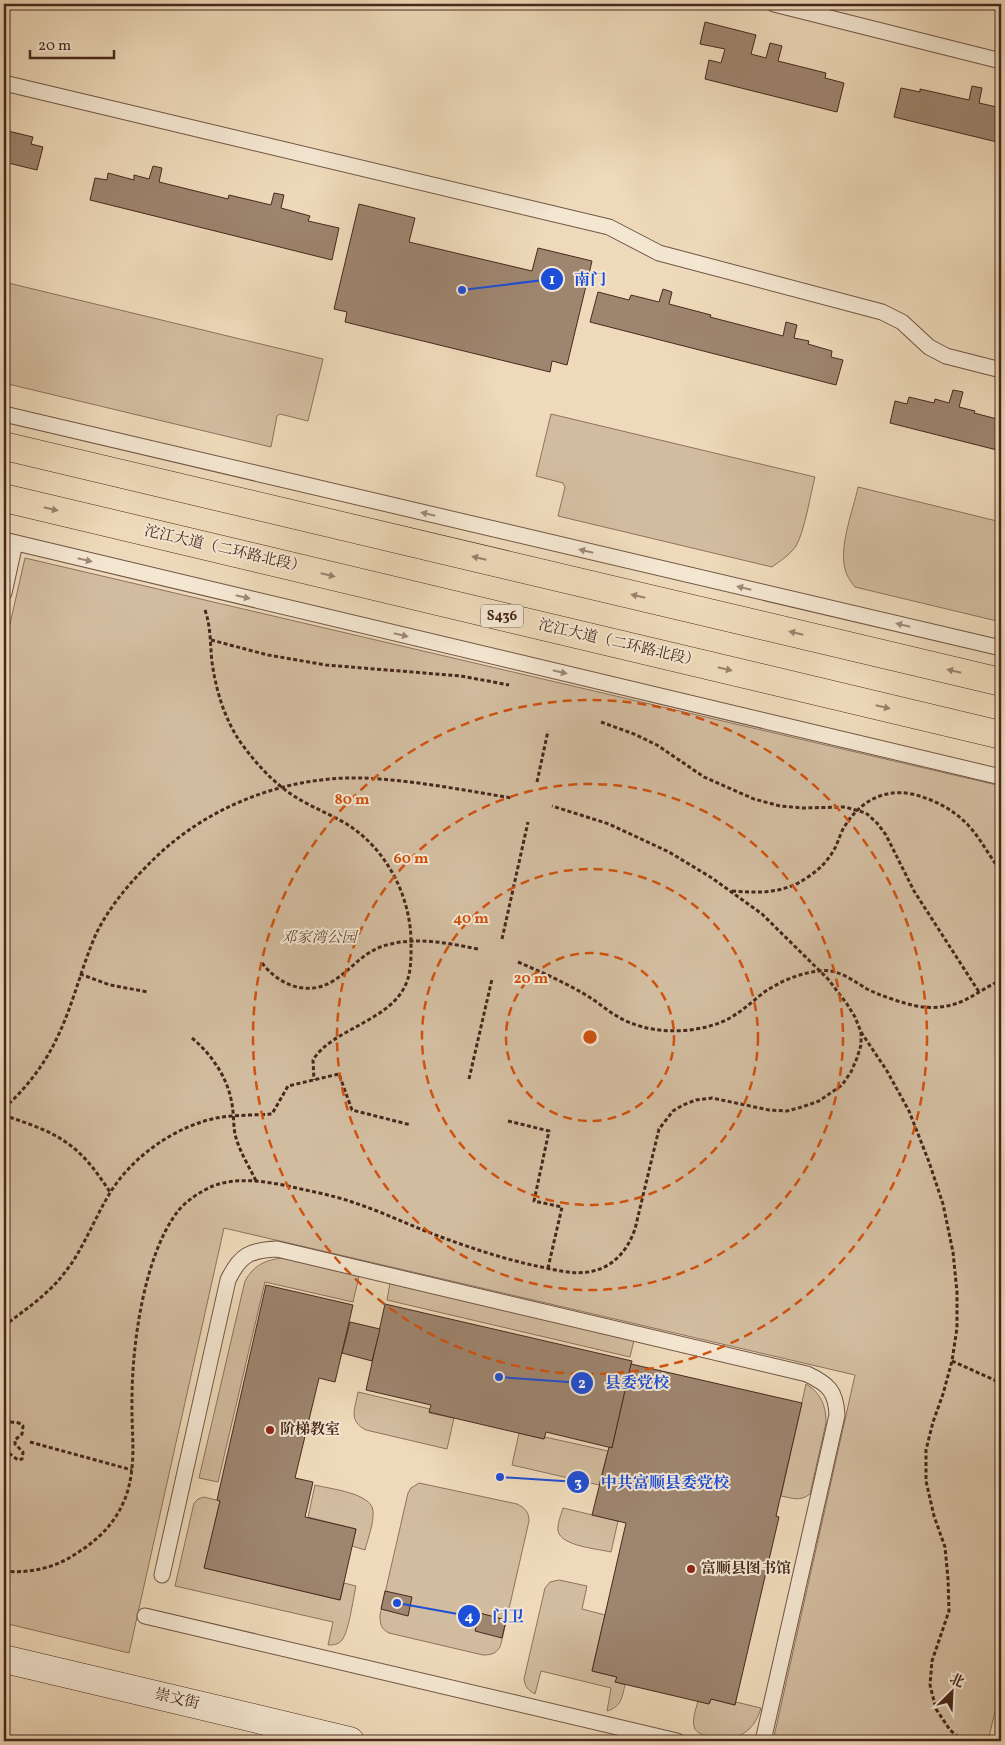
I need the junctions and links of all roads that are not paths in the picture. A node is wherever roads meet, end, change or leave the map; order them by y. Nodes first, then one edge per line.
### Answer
1 (774, 4) edge
2 (1001, 62) edge
3 (4, 83) edge
4 (1001, 370) edge
5 (4, 414) edge
6 (4, 446) edge
7 (4, 498) edge
8 (9, 542) edge
9 (4, 592) edge
10 (1001, 648) edge
11 (1001, 682) edge
12 (1001, 735) edge
13 (1001, 777) edge
14 (162, 1575) dead end
15 (145, 1616) dead end
16 (4, 1659) edge
17 (344, 1741) edge
18 (677, 1741) edge
19 (763, 1741) edge

1 - 2 lane
3 - 4 lane
10 -> 5 lane
11 -> 6 highway
7 -> 12 highway, 沱江大道（二环路北段） / S436
8 - 9 lane
8 -> 13 lane
14 - 19 lane
15 - 18 lane
16 - 17 street, 崇文街

